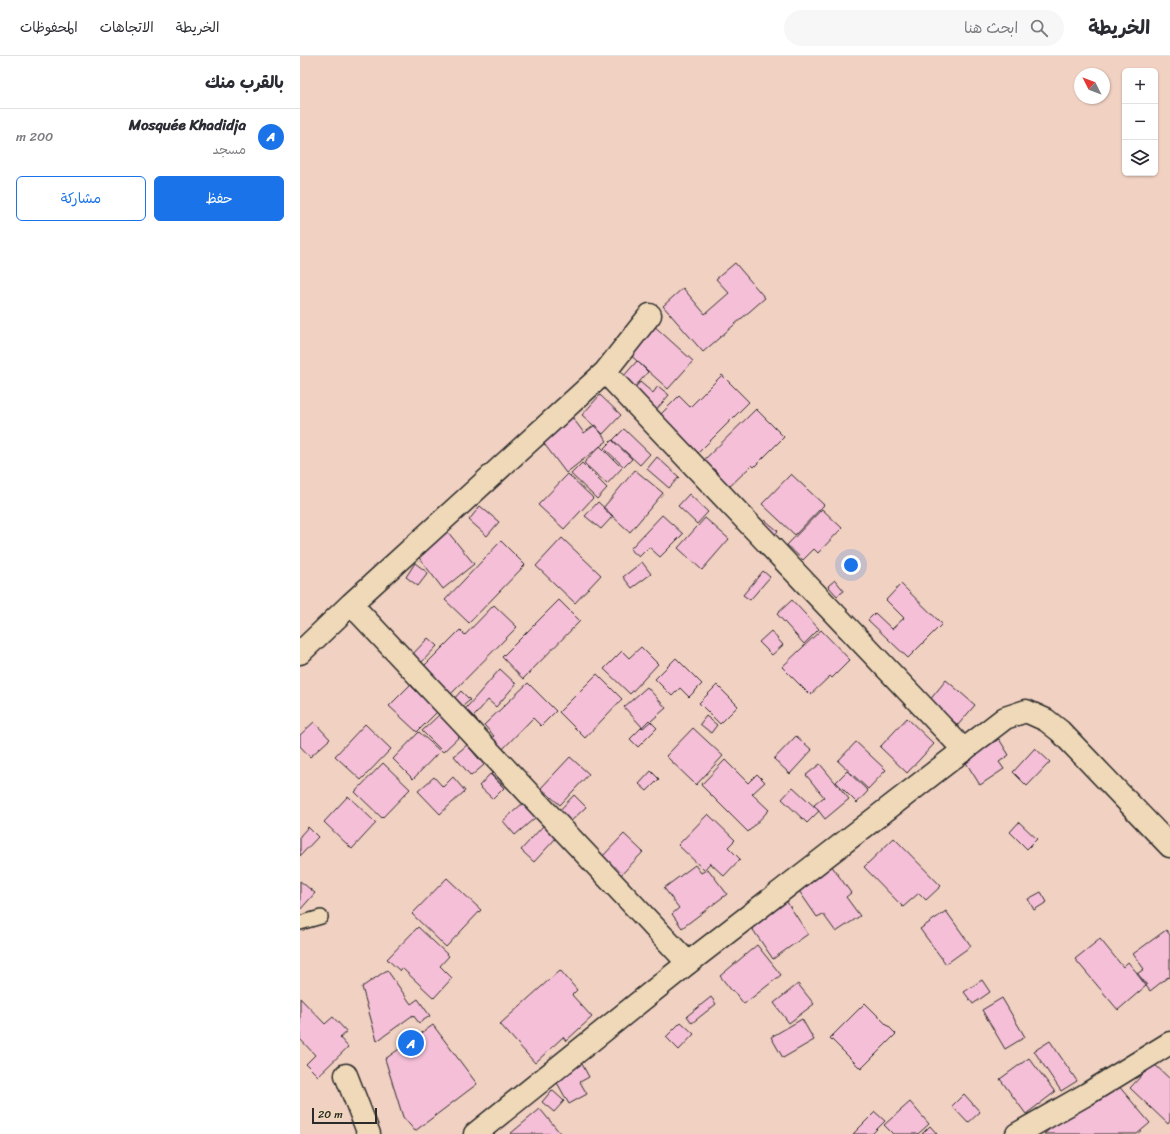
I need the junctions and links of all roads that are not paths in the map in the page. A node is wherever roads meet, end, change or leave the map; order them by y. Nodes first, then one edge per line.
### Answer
1 (650, 315) dead end
2 (605, 372) junction
3 (351, 604) junction
4 (300, 653) edge
5 (964, 750) junction
6 (1170, 846) edge
7 (321, 917) dead end
8 (300, 922) edge
9 (688, 963) junction
10 (1170, 1043) edge
11 (346, 1074) dead end
12 (369, 1134) edge
13 (474, 1134) edge
14 (1017, 1134) edge

1 - 2 street
2 - 3 street
2 - 5 street
3 - 4 street
3 - 9 street
5 - 6 street
5 - 9 street
7 - 8 lane
9 - 13 street
10 - 14 street
11 - 12 street

